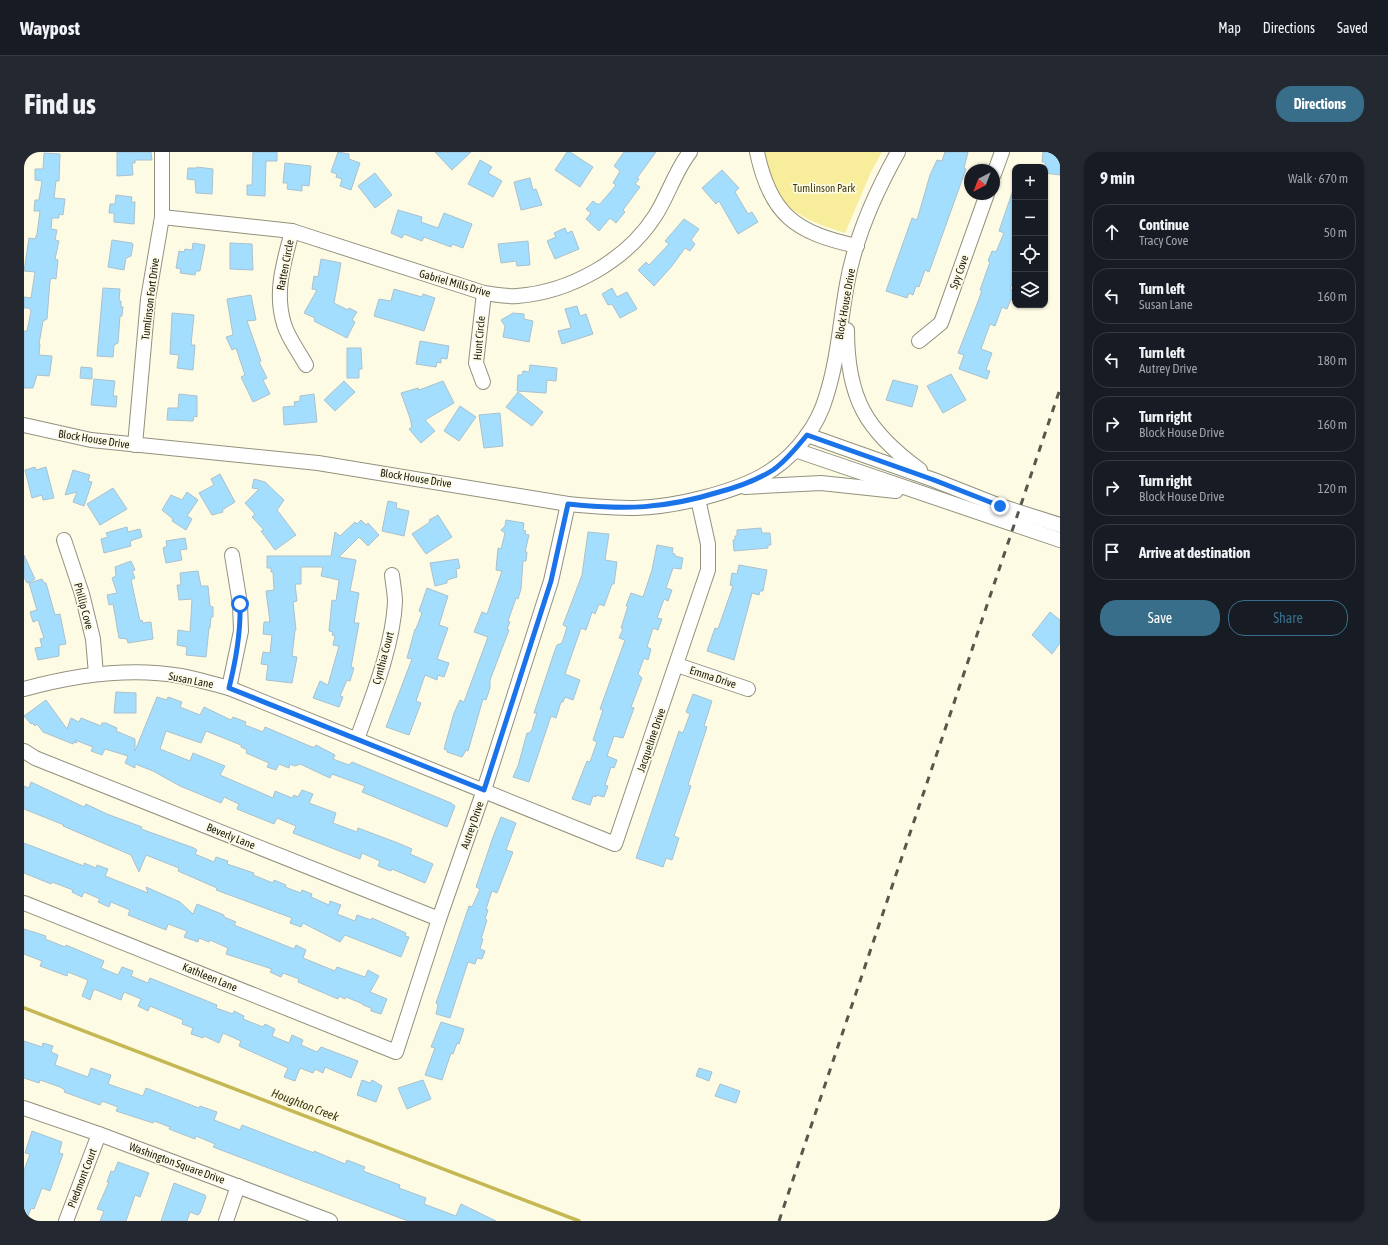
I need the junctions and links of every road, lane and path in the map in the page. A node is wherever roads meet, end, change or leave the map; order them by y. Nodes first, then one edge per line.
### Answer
1 (162, 152) edge
2 (690, 152) edge
3 (757, 152) edge
4 (898, 152) edge
5 (1002, 152) edge
6 (998, 164) edge
7 (985, 200) edge
8 (162, 217) junction
9 (292, 231) junction
10 (857, 246) junction
11 (847, 283) junction
12 (484, 293) junction
13 (919, 341) dead end
14 (306, 365) dead end
15 (483, 382) dead end
16 (24, 426) edge
17 (807, 435) junction
18 (135, 445) junction
19 (795, 450) junction
20 (934, 480) junction
21 (733, 488) junction
22 (935, 497) junction
23 (698, 499) junction
24 (568, 504) junction
25 (1060, 525) edge
26 (64, 540) dead end
27 (1060, 540) edge
28 (232, 555) dead end
29 (392, 575) dead end
30 (677, 665) junction
31 (96, 674) junction
32 (229, 688) junction
33 (24, 689) edge
34 (748, 689) dead end
35 (357, 739) junction
36 (24, 751) edge
37 (484, 790) junction
38 (24, 903) edge
39 (439, 918) junction
40 (396, 1052) joint
41 (24, 1108) edge
42 (99, 1134) junction
43 (238, 1186) junction
44 (66, 1221) edge
45 (226, 1221) edge
46 (330, 1221) edge

1 - 8 street, Tumlinson Fort Drive
2 - 12 street, Gabriel Mills Drive
3 - 10 street
4 - 10 street, Block House Drive
5 - 6 street
7 - 13 street, Spy Cove
8 - 9 street, Gabriel Mills Drive
8 - 18 street, Tumlinson Fort Drive
9 - 12 street, Gabriel Mills Drive
9 - 14 street, Ratten Circle
10 - 11 street, Block House Drive
11 - 17 street, Block House Drive
11 - 20 street
12 - 15 street, Hunt Circle
16 - 18 street, Block House Drive
17 - 19 street, Block House Drive
17 - 20 street
18 - 24 street, Block House Drive
19 - 21 street, Block House Drive
19 - 22 street
20 - 25 street
21 - 22 street
21 - 23 street, Block House Drive
22 - 27 street
23 - 24 street, Block House Drive
23 - 30 street, Jacqueline Drive
24 - 37 street, Autrey Drive
26 - 31 street, Phillip Cove
28 - 32 street
29 - 35 street, Cynthia Court
30 - 34 street, Emma Drive
30 - 37 street, Jacqueline Drive
31 - 32 street, Susan Lane
31 - 33 street, Susan Lane
32 - 35 street, Susan Lane
35 - 37 street, Susan Lane
36 - 39 street, Beverly Lane
37 - 39 street, Autrey Drive
38 - 40 street, Kathleen Lane
39 - 40 street, Autrey Drive
41 - 42 street, Washington Square Drive
42 - 43 street, Washington Square Drive
42 - 44 street, Piedmont Court
43 - 45 street
43 - 46 street, Washington Square Drive

